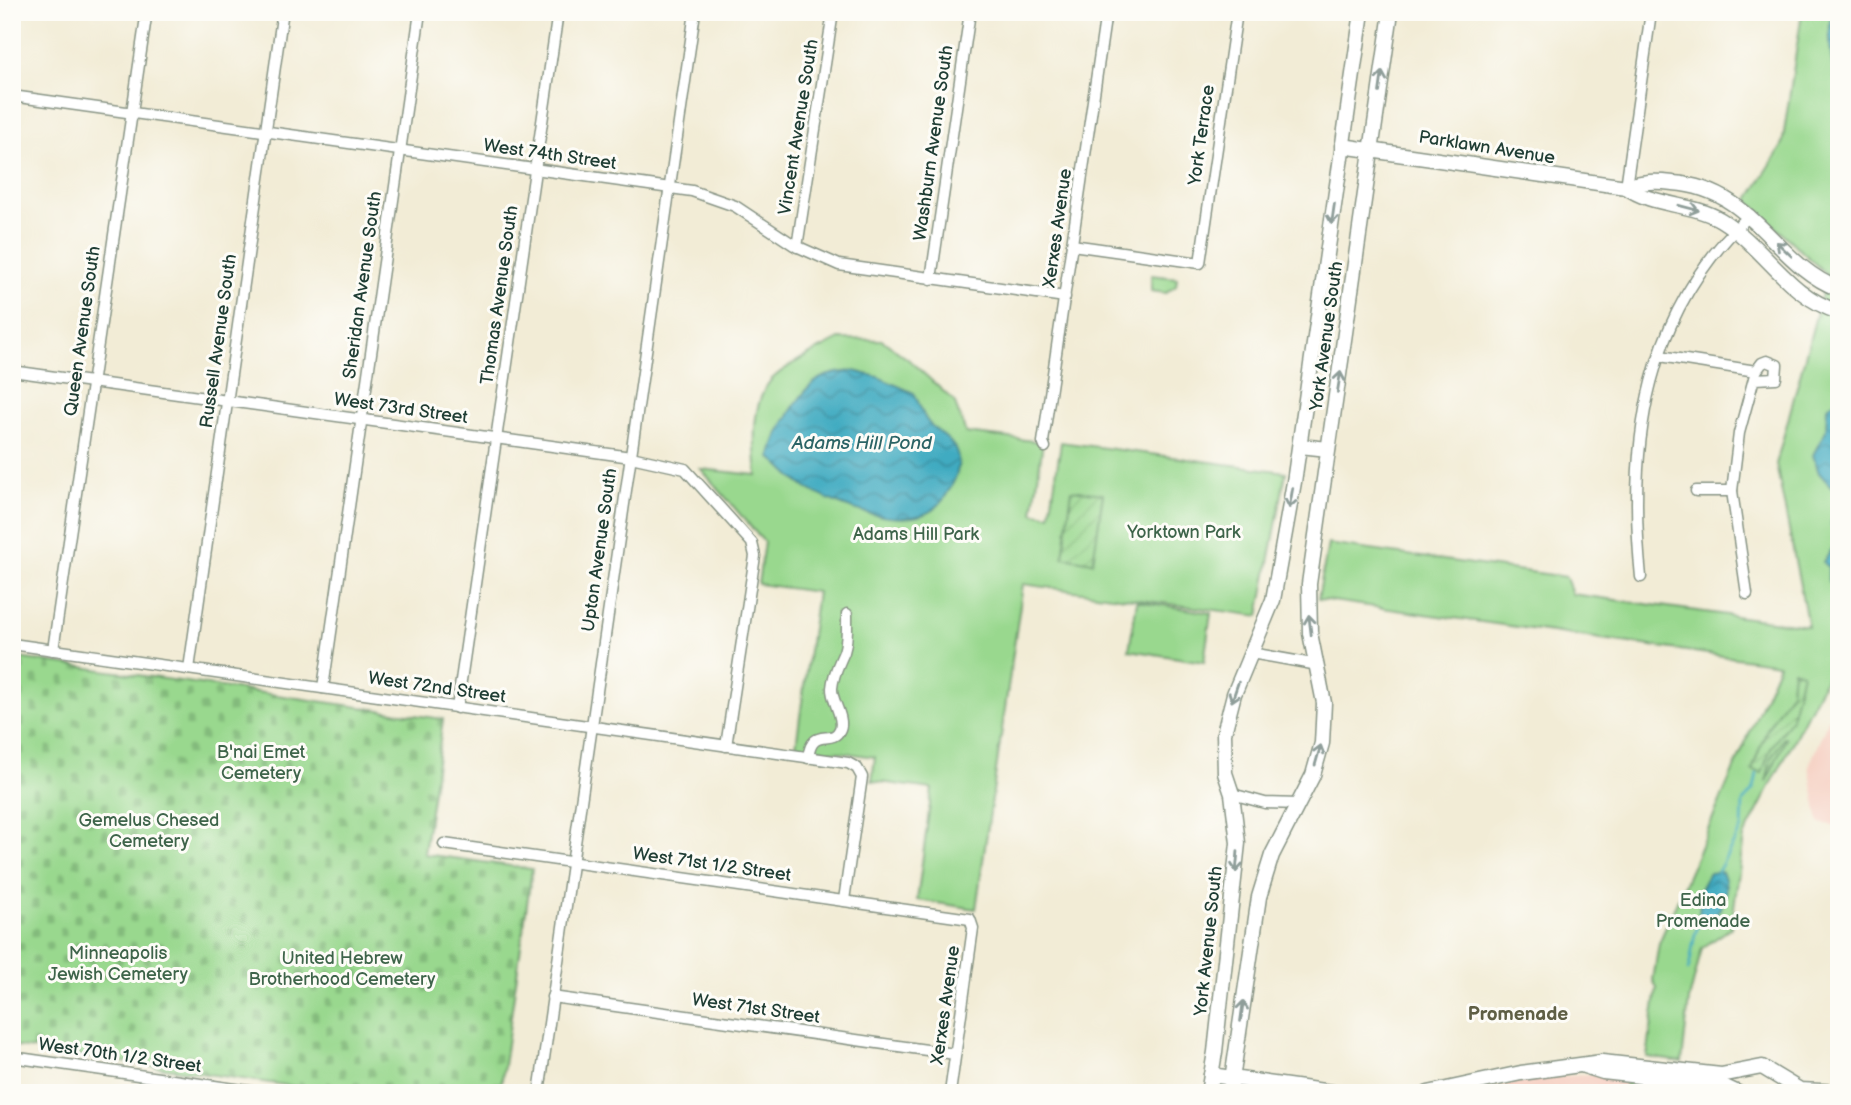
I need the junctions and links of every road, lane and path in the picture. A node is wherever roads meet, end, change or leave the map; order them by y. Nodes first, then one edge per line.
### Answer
1 (420, 12) edge
2 (558, 12) edge
3 (695, 12) edge
4 (833, 12) edge
5 (970, 12) edge
6 (1106, 12) edge
7 (1237, 12) edge
8 (1362, 12) edge
9 (1391, 12) edge
10 (1651, 12) edge
11 (146, 17) dead end
12 (282, 17) dead end
13 (12, 96) edge
14 (130, 112) junction
15 (265, 132) junction
16 (1342, 146) junction
17 (399, 150) junction
18 (1371, 150) junction
19 (534, 169) junction
20 (1626, 187) junction
21 (669, 188) junction
22 (1750, 215) junction
23 (1735, 230) junction
24 (1072, 245) junction
25 (797, 247) junction
26 (931, 279) junction
27 (1839, 289) edge
28 (1065, 297) junction
29 (1839, 312) edge
30 (1660, 356) junction
31 (12, 371) edge
32 (92, 382) junction
33 (227, 401) junction
34 (361, 420) junction
35 (496, 439) junction
36 (1300, 446) junction
37 (1045, 447) dead end
38 (1328, 449) junction
39 (631, 457) junction
40 (1696, 491) dead end
41 (1732, 491) junction
42 (1642, 576) dead end
43 (1747, 594) dead end
44 (848, 614) dead end
45 (12, 644) edge
46 (53, 650) junction
47 (1251, 653) junction
48 (1318, 665) junction
49 (189, 669) junction
50 (323, 688) junction
51 (457, 708) junction
52 (592, 727) junction
53 (726, 746) junction
54 (808, 758) junction
55 (1232, 794) junction
56 (1298, 804) junction
57 (444, 844) dead end
58 (572, 862) junction
59 (844, 900) junction
60 (973, 923) joint
61 (552, 997) junction
62 (955, 1054) junction
63 (12, 1057) edge
64 (1583, 1066) junction
65 (1746, 1070) junction
66 (1211, 1075) junction
67 (1778, 1077) junction
68 (1231, 1086) edge
69 (1839, 1092) edge
70 (264, 1093) edge
71 (539, 1093) edge
72 (950, 1093) edge
73 (1208, 1093) edge
74 (1338, 1093) edge
75 (1428, 1093) edge
76 (1739, 1093) edge
77 (1779, 1093) edge

1 - 17 street, Sheridan Avenue South
2 - 19 street, Thomas Avenue South
3 - 21 street, Upton Avenue South
4 - 25 street, Vincent Avenue South
5 - 26 street, Washburn Avenue South
6 - 24 street, Xerxes Avenue
7 - 24 street, York Terrace
8 - 16 street, York Avenue South
18 -> 9 street, York Avenue South
10 - 20 street
11 - 14 street, Queen Avenue South
12 - 15 street, Russell Avenue South
13 - 14 street, West 74th Street
14 - 15 street, West 74th Street
14 - 32 street, Queen Avenue South
15 - 17 street, West 74th Street
15 - 33 street, Russell Avenue South
16 - 18 street, Parklawn Avenue
16 -> 36 street, York Avenue South
17 - 19 street, West 74th Street
17 - 34 street, Sheridan Avenue South
18 - 20 street, Parklawn Avenue
38 -> 18 street, York Avenue South
19 - 21 street, West 74th Street
19 - 35 street, Thomas Avenue South
20 - 22 street, Parklawn Avenue
20 -> 23 street, Parklawn Avenue
21 - 25 street, West 74th Street
21 - 39 street, Upton Avenue South
22 - 23 street
27 -> 22 street, Parklawn Avenue
23 - 29 street, Parklawn Avenue
23 - 30 street
24 - 28 street, Xerxes Avenue
25 - 26 street, West 74th Street
26 - 28 street, West 74th Street
28 - 37 street, Xerxes Avenue
30 - 41 street
30 - 42 street
31 - 32 street, West 73rd Street
32 - 33 street, West 73rd Street
32 - 46 street, Queen Avenue South
33 - 34 street, West 73rd Street
33 - 49 street, Russell Avenue South
34 - 35 street, West 73rd Street
34 - 50 street, Sheridan Avenue South
35 - 39 street, West 73rd Street
35 - 51 street, Thomas Avenue South
36 - 38 street
36 -> 47 street, York Avenue South
48 -> 38 street, York Avenue South
39 - 52 street, Upton Avenue South
39 - 53 street, West 73rd Street
40 - 41 street
41 - 43 street
44 - 54 street
45 - 46 street, West 72nd Street
46 - 49 street, West 72nd Street
47 - 48 street
47 -> 55 street, York Avenue South
56 -> 48 street, York Avenue South
49 - 50 street, West 72nd Street
50 - 51 street, West 72nd Street
51 - 52 street, West 72nd Street
52 - 53 street, West 72nd Street
52 - 58 street, Upton Avenue South
53 - 54 street, West 72nd Street
54 - 59 street, West 72nd Street
55 - 56 street
55 -> 66 street, York Avenue South
68 -> 56 street, York Avenue South
57 - 58 street, West 71st 1/2 Street
58 - 59 street, West 71st 1/2 Street
58 - 61 street, Upton Avenue South
59 - 60 street, West 71st 1/2 Street
60 - 62 street, Xerxes Avenue
61 - 62 street, West 71st Street
61 - 71 street, Upton Avenue South
62 - 72 street, Xerxes Avenue
63 - 70 street, West 70th 1/2 Street
64 - 65 street
64 - 75 street
64 - 76 street
65 - 67 street
65 - 76 street
66 - 68 street
66 - 73 street, York Avenue South
67 - 69 street
67 - 77 street
68 - 74 street

